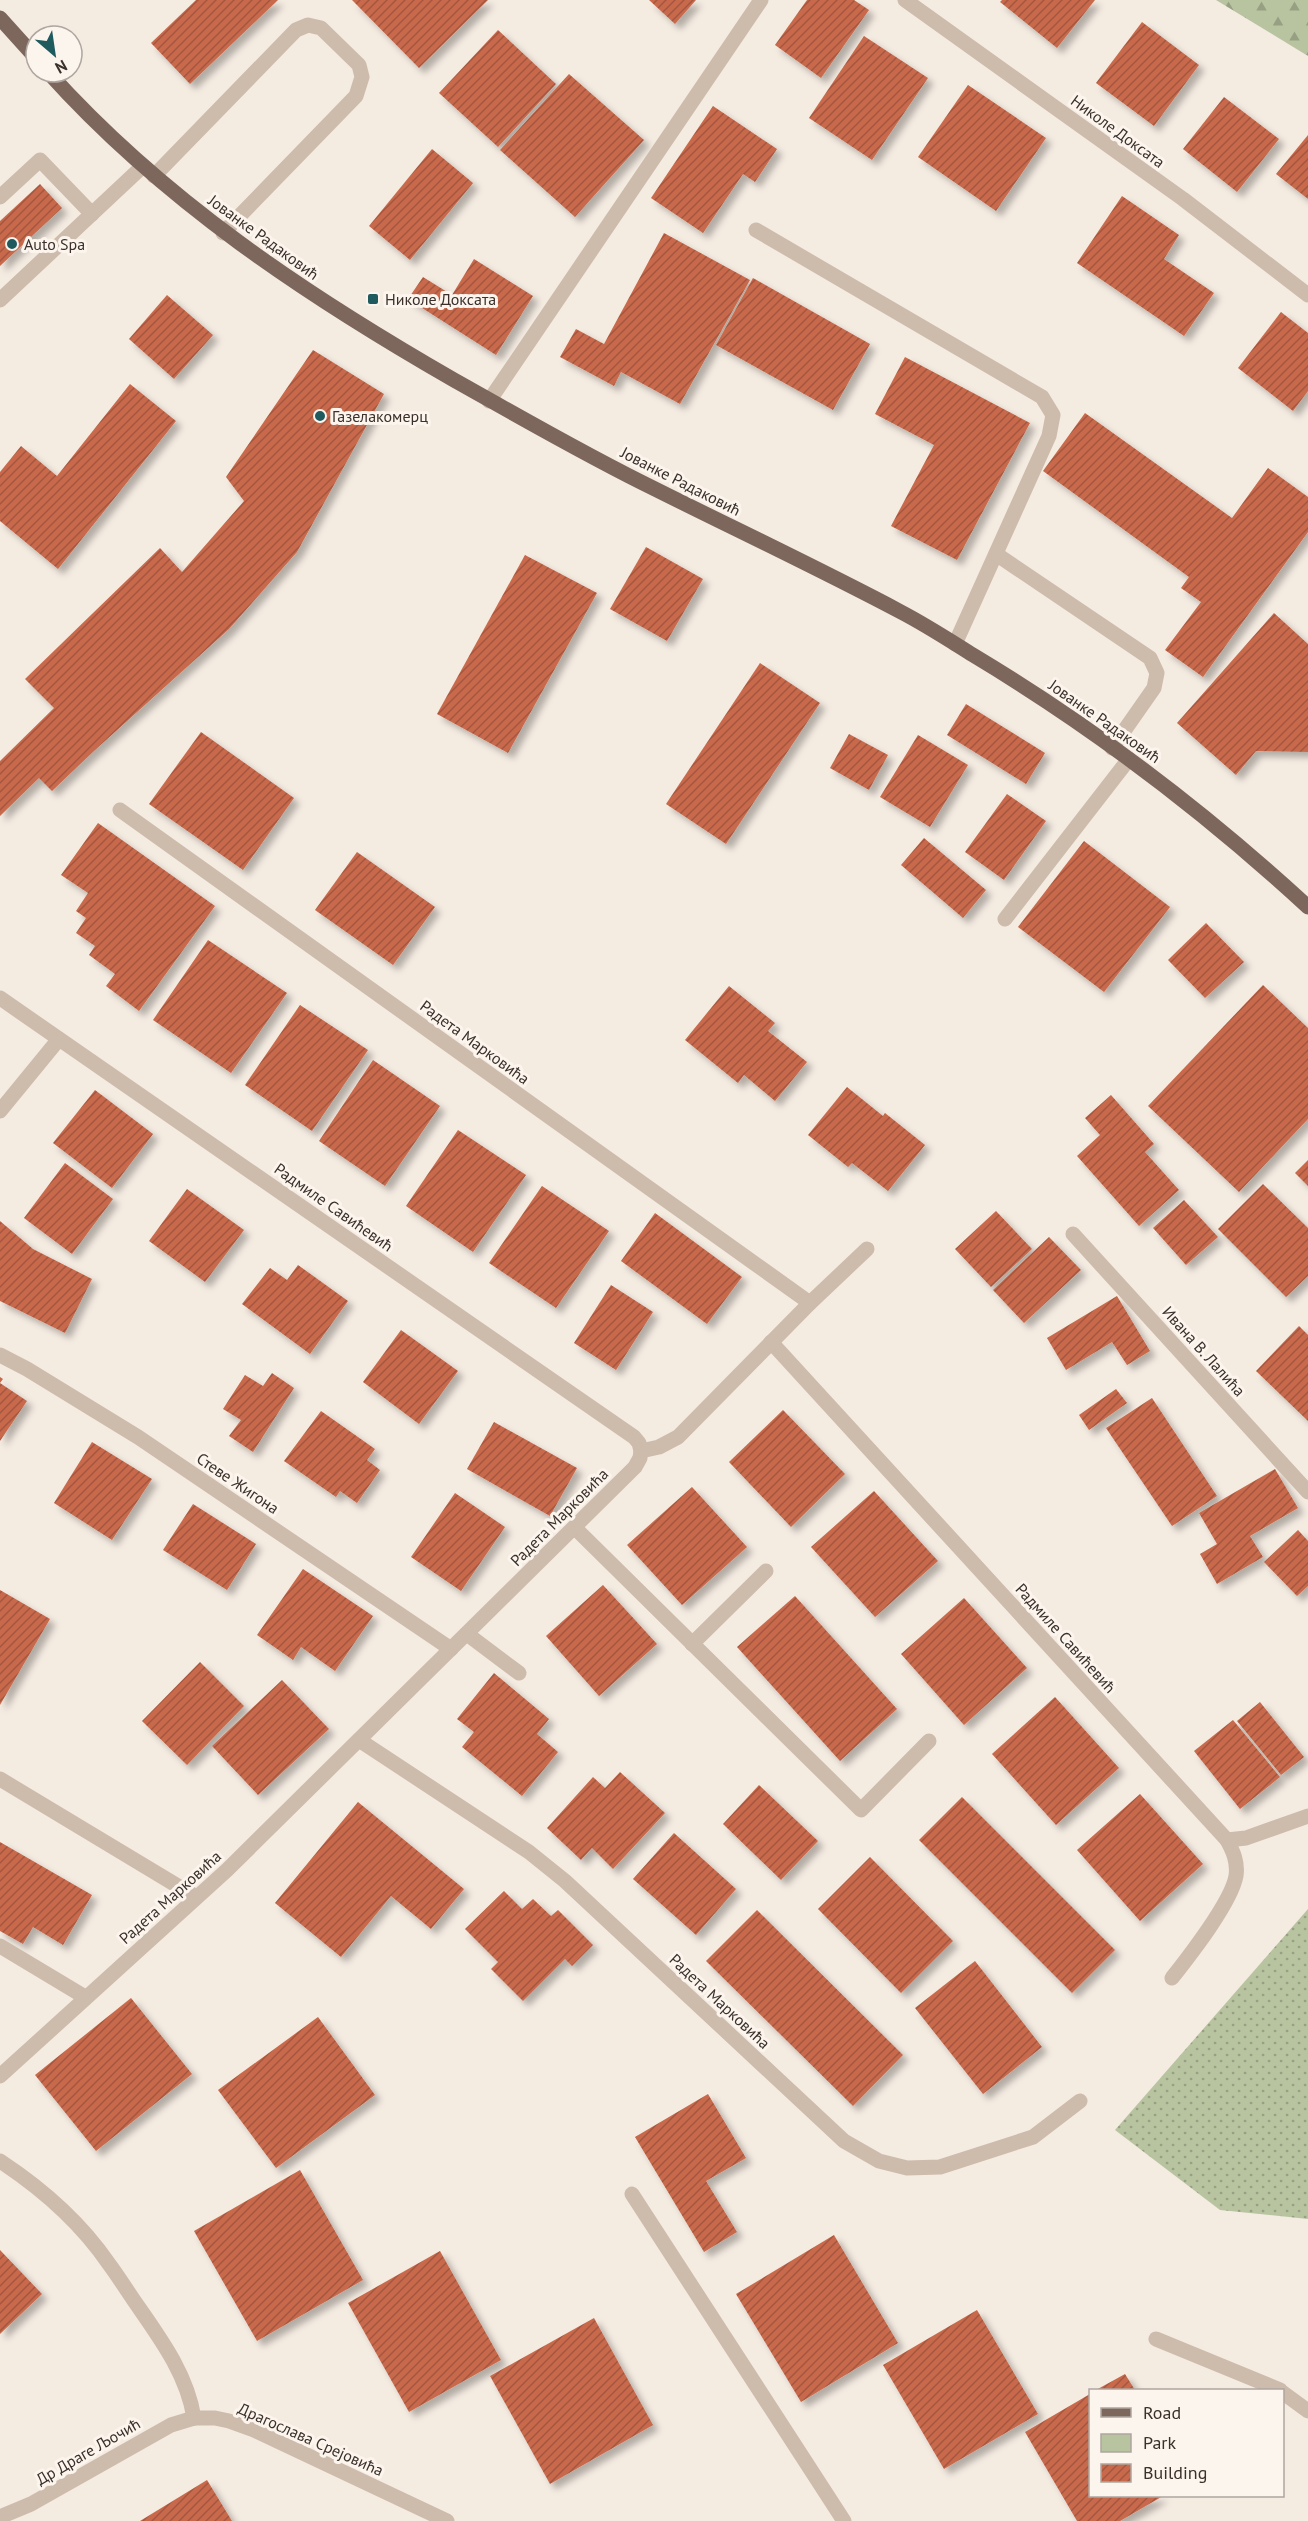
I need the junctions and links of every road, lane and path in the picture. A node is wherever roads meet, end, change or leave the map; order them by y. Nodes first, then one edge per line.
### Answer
1 (761, 0) edge
2 (905, 0) edge
3 (0, 18) edge
4 (24, 45) edge
5 (59, 84) edge
6 (149, 171) junction
7 (0, 197) edge
8 (92, 214) junction
9 (756, 230) dead end
10 (223, 232) junction
11 (1308, 295) edge
12 (0, 300) edge
13 (489, 401) junction
14 (996, 554) junction
15 (954, 644) junction
16 (1112, 748) junction
17 (1129, 759) junction
18 (120, 810) dead end
19 (1308, 907) edge
20 (1005, 919) dead end
21 (0, 998) edge
22 (59, 1039) junction
23 (0, 1111) edge
24 (1073, 1234) dead end
25 (867, 1249) dead end
26 (810, 1302) junction
27 (771, 1342) junction
28 (0, 1355) edge
29 (641, 1451) junction
30 (1308, 1492) edge
31 (575, 1528) junction
32 (766, 1571) dead end
33 (467, 1634) junction
34 (692, 1644) junction
35 (451, 1649) junction
36 (519, 1673) dead end
37 (359, 1740) junction
38 (929, 1742) dead end
39 (0, 1779) edge
40 (1308, 1816) edge
41 (1227, 1840) junction
42 (196, 1897) junction
43 (0, 1946) edge
44 (1172, 1978) dead end
45 (85, 1997) junction
46 (0, 2076) edge
47 (1080, 2101) dead end
48 (0, 2161) edge
49 (632, 2194) dead end
50 (1156, 2339) dead end
51 (1276, 2389) edge
52 (1284, 2393) edge
53 (1308, 2411) edge
54 (194, 2418) junction
55 (0, 2517) edge
56 (447, 2521) edge
57 (844, 2521) edge

1 - 13 street
2 - 11 street, Николе Доксата
3 - 4 main road
5 - 6 main road, Јованке Радаковић
6 - 8 street
6 - 10 main road, Јованке Радаковић
6 - 10 street
7 - 8 street
8 - 12 street
9 - 14 street
10 - 13 main road, Јованке Радаковић
13 - 15 main road, Јованке Радаковић
14 - 15 street
14 - 16 street
15 - 16 main road, Јованке Радаковић
16 - 17 main road, Јованке Радаковић
17 - 19 main road, Јованке Радаковић
17 - 20 street
18 - 26 street, Радета Марковића
21 - 22 street, Радмиле Савићевић
22 - 23 street
22 - 29 street, Радмиле Савићевић
24 - 30 street, Ивана В. Лалића
25 - 26 street
26 - 27 street
27 - 29 street
27 - 41 street, Радмиле Савићевић
28 - 35 street, Стеве Жигона
29 - 31 street, Радета Марковића
31 - 33 street, Радета Марковића
31 - 34 street
32 - 34 street
33 - 35 street, Радета Марковића
33 - 36 street
34 - 38 street
35 - 37 street, Радета Марковића
37 - 42 street, Радета Марковића
37 - 47 street, Радета Марковића
39 - 42 street
40 - 41 street
41 - 44 street, Радмиле Савићевић
42 - 45 street, Радета Марковића
43 - 45 street
45 - 46 street, Радета Марковића
48 - 54 street
49 - 57 street
50 - 51 street
52 - 53 street
54 - 55 street, Др Драге Љочић
54 - 56 street, Драгослава Срејовића

